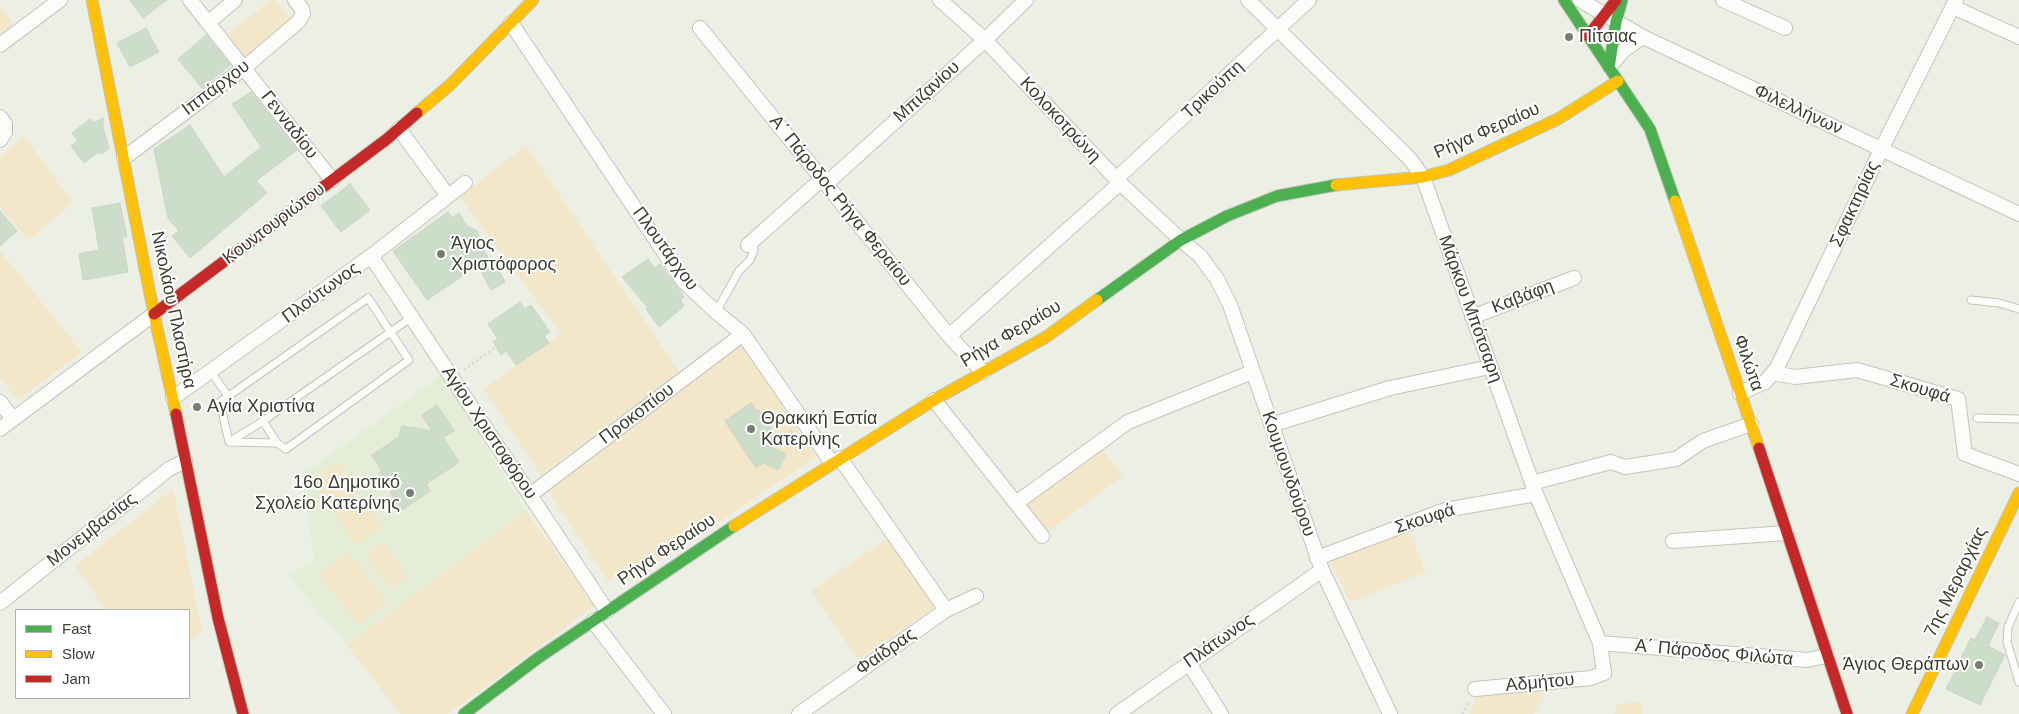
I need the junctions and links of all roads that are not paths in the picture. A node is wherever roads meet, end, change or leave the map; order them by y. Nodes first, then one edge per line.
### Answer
1 (60, 0) edge
2 (92, 0) edge
3 (190, 0) edge
4 (235, 0) edge
5 (295, 0) edge
6 (532, 0) edge
7 (940, 0) edge
8 (1026, 0) edge
9 (1248, 0) edge
10 (1309, 0) edge
11 (1564, 0) edge
12 (1579, 0) edge
13 (1616, 0) edge
14 (1622, 0) edge
15 (1723, 0) edge
16 (1954, 3) edge
17 (1610, 19) junction
18 (209, 22) junction
19 (511, 23) junction
20 (700, 28) dead end
21 (1785, 28) dead end
22 (1278, 29) junction
23 (1588, 36) junction
24 (1643, 37) junction
25 (2019, 37) edge
26 (985, 40) junction
27 (0, 45) edge
28 (244, 68) junction
29 (1609, 68) junction
30 (1618, 81) junction
31 (0, 117) edge
32 (400, 129) junction
33 (0, 140) edge
34 (1881, 150) junction
35 (124, 158) junction
36 (1423, 177) junction
37 (332, 180) junction
38 (825, 181) junction
39 (1118, 181) junction
40 (465, 183) dead end
41 (448, 196) junction
42 (2019, 214) edge
43 (1180, 240) junction
44 (751, 243) joint
45 (371, 256) junction
46 (1574, 278) dead end
47 (1972, 300) dead end
48 (2019, 308) edge
49 (716, 312) junction
50 (154, 314) junction
51 (412, 317) junction
52 (1472, 317) junction
53 (390, 332) junction
54 (743, 334) junction
55 (949, 336) junction
56 (1490, 367) junction
57 (212, 372) junction
58 (983, 372) junction
59 (1252, 372) junction
60 (1773, 373) junction
61 (1740, 393) junction
62 (228, 396) junction
63 (173, 398) junction
64 (934, 400) junction
65 (0, 402) edge
66 (1977, 418) dead end
67 (14, 419) junction
68 (2019, 419) edge
69 (262, 421) junction
70 (1751, 424) junction
71 (1271, 425) junction
72 (0, 429) edge
73 (229, 442) junction
74 (277, 443) junction
75 (836, 460) junction
76 (185, 461) junction
77 (2019, 474) edge
78 (1534, 488) junction
79 (2019, 492) edge
80 (530, 495) junction
81 (1016, 503) junction
82 (1786, 533) junction
83 (1042, 536) dead end
84 (1673, 540) dead end
85 (1320, 564) junction
86 (976, 596) dead end
87 (0, 602) edge
88 (2019, 602) edge
89 (946, 610) junction
90 (607, 611) junction
91 (593, 620) junction
92 (1600, 643) junction
93 (1827, 656) junction
94 (1189, 662) junction
95 (1604, 673) joint
96 (2019, 682) edge
97 (1475, 689) dead end
98 (243, 714) edge
99 (464, 714) edge
100 (664, 714) edge
101 (799, 714) edge
102 (1117, 714) edge
103 (1221, 714) edge
104 (1390, 714) edge
105 (1847, 714) edge
106 (1912, 714) edge

1 - 27 street
2 - 35 street, Νικολάου Πλαστήρα
3 - 18 street, Γενναδίου
4 - 18 street
5 - 28 street, Ιππάρχου
6 - 19 street, Κουντουριώτου
7 - 26 street, Κολοκοτρώνη
8 - 26 street, Μπιζανίου
9 - 22 street, Μάρκου Μπότσαρη
10 - 22 street, Τρικούπη
11 - 23 street, Φιλώτα
12 - 17 street, Φιλελλήνων
12 - 23 street
13 - 17 street
14 - 17 street
15 - 21 street
16 - 25 street
16 - 34 street, Σφακτηρίας
17 - 23 street
17 - 24 street, Φιλελλήνων
17 - 29 street
18 - 28 street, Γενναδίου
19 - 32 street, Κουντουριώτου
19 - 49 street, Πλουτάρχου
20 - 38 street, Α΄ Πάροδος Ρήγα Φεραίου
22 - 36 street, Μάρκου Μπότσαρη
22 - 39 street, Τρικούπη
23 - 29 street, Φιλώτα
24 - 29 street
24 - 34 street, Φιλελλήνων
26 - 38 street, Μπιζανίου
26 - 39 street, Κολοκοτρώνη
28 - 35 street, Ιππάρχου
28 - 37 street, Γενναδίου
29 - 30 street, Φιλώτα
30 - 36 street, Ρήγα Φεραίου
30 - 61 street, Φιλώτα
31 - 33 street
32 - 37 street, Κουντουριώτου
32 - 41 street
34 - 42 street, Φιλελλήνων
34 - 60 street, Σφακτηρίας
35 - 50 street, Νικολάου Πλαστήρα
36 - 43 street, Ρήγα Φεραίου
36 - 52 street, Μάρκου Μπότσαρη
37 - 50 street, Κουντουριώτου
38 - 44 street, Μπιζανίου
38 - 55 street, Α΄ Πάροδος Ρήγα Φεραίου
39 - 43 street, Κολοκοτρώνη
39 - 55 street, Τρικούπη
40 - 41 street, Πλούτωνος
41 - 45 street, Πλούτωνος
43 - 58 street, Ρήγα Φεραίου
43 - 59 street, Κουμουνδούρου
44 - 49 lane
45 - 51 street, Αγίου Χριστοφόρου
45 - 57 street, Πλούτωνος
46 - 52 street, Καβάφη
47 - 48 lane
49 - 54 street, Πλουτάρχου
50 - 63 street, Νικολάου Πλαστήρα
50 - 67 street, Κουντουριώτου
51 - 53 lane
51 - 80 street, Αγίου Χριστοφόρου
52 - 56 street, Μάρκου Μπότσαρη
53 - 62 lane
53 - 69 lane
53 - 74 lane
54 - 75 street, Πλουτάρχου
54 - 80 street, Προκοπίου
55 - 58 street, Α΄ Πάροδος Ρήγα Φεραίου
56 - 71 street
56 - 78 street, Μάρκου Μπότσαρη
57 - 62 lane
57 - 63 street, Πλούτωνος
58 - 64 street, Ρήγα Φεραίου
59 - 71 street, Κουμουνδούρου
59 - 81 street
60 - 61 street, Σφακτηρίας
60 - 77 street, Σκουφά
61 - 70 street, Φιλώτα
62 - 73 lane
63 - 76 street, Νικολάου Πλαστήρα
64 - 75 street, Ρήγα Φεραίου
64 - 81 street
65 - 67 street
66 - 68 lane
67 - 72 street, Κουντουριώτου
69 - 73 lane
69 - 74 lane
70 - 78 street, Σκουφά
70 - 82 street, Φιλώτα
71 - 85 street, Κουμουνδούρου
73 - 74 lane
75 - 89 street, Πλουτάρχου
75 - 90 street, Ρήγα Φεραίου
76 - 87 street, Μονεμβασίας
76 - 98 street, Νικολάου Πλαστήρα
78 - 85 street, Σκουφά
78 - 92 street, Μάρκου Μπότσαρη
79 - 106 street, 7ης Μεραρχίας
80 - 90 street, Αγίου Χριστοφόρου
81 - 83 street
82 - 84 street
82 - 93 street, Φιλώτα
85 - 94 street, Πλάτωνος
85 - 104 street, Κουμουνδούρου
86 - 89 street, Φαίδρας
88 - 96 lane
89 - 101 street, Φαίδρας
90 - 91 street, Ρήγα Φεραίου
91 - 99 street, Ρήγα Φεραίου
91 - 100 street
92 - 93 street, Α΄ Πάροδος Φιλώτα
92 - 95 street, Μάρκου Μπότσαρη
93 - 105 street, Φιλώτα
94 - 102 street, Πλάτωνος
94 - 103 street
95 - 97 street, Αδμήτου

